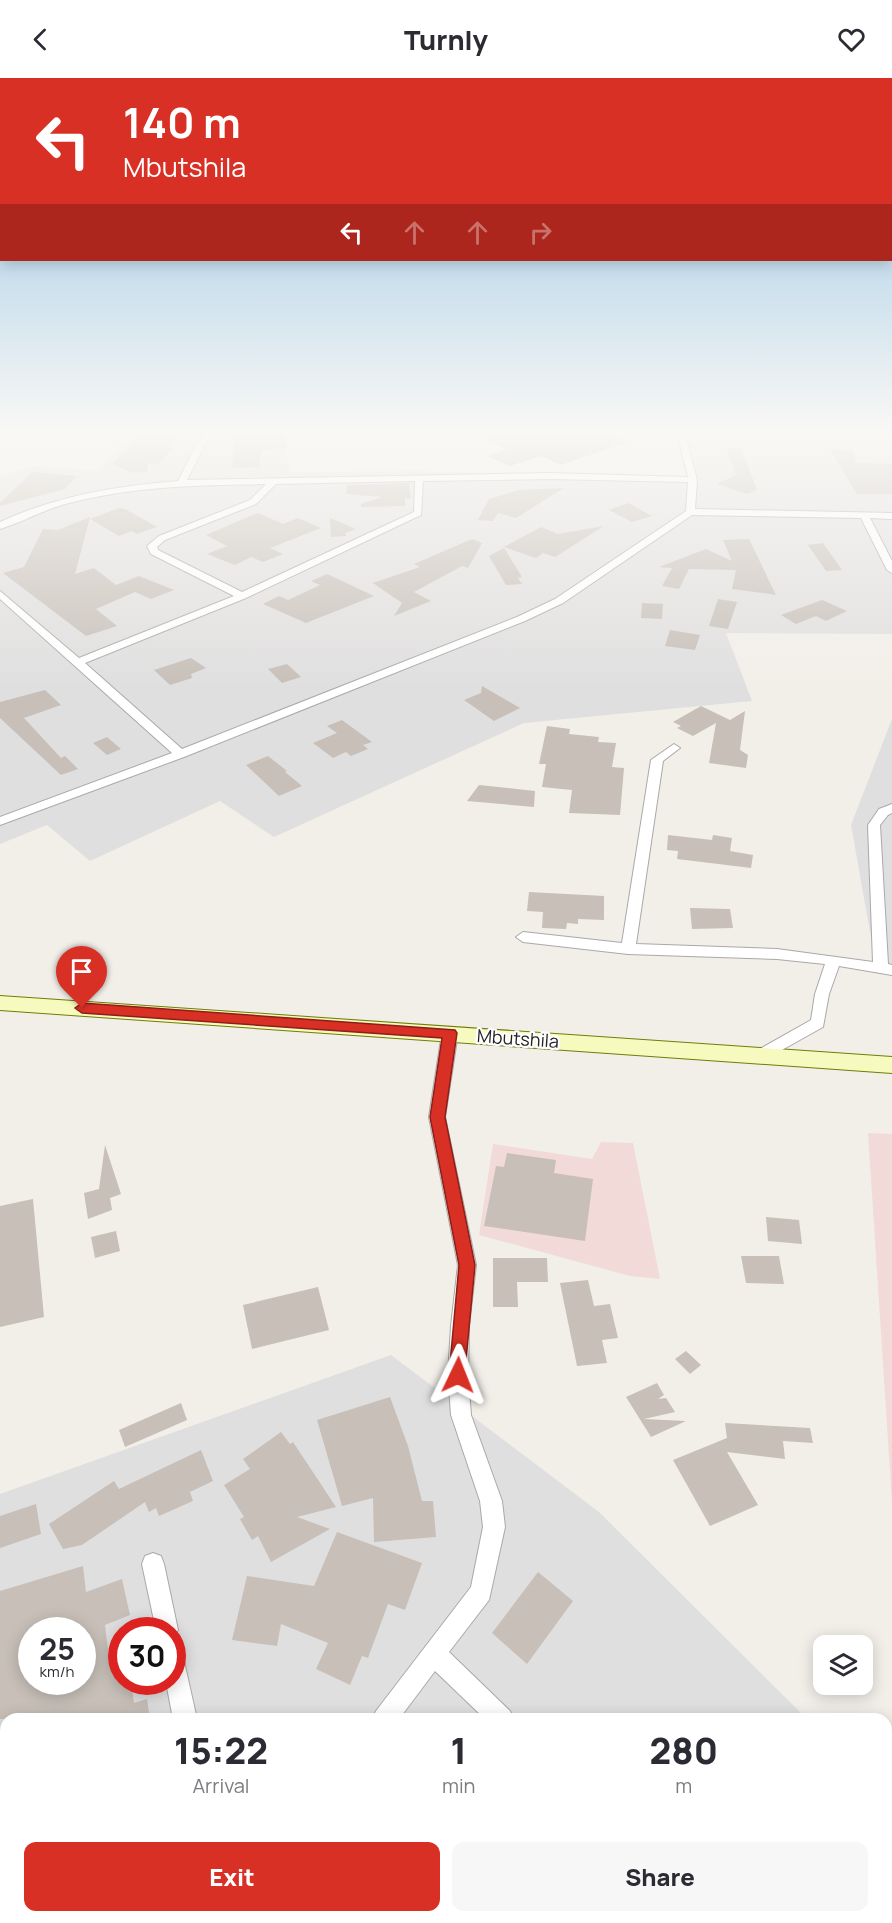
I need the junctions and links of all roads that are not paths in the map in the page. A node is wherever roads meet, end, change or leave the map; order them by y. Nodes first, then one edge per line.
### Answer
1 (18, 516) edge
2 (217, 516) edge
3 (411, 516) edge
4 (684, 516) edge
5 (831, 516) edge
6 (889, 516) edge
7 (865, 517) junction
8 (0, 526) edge
9 (892, 570) edge
10 (0, 594) edge
11 (242, 596) junction
12 (5, 603) edge
13 (76, 663) junction
14 (674, 748) dead end
15 (180, 754) junction
16 (892, 808) edge
17 (0, 822) edge
18 (523, 937) dead end
19 (628, 949) junction
20 (834, 960) junction
21 (886, 969) edge
22 (0, 1003) edge
23 (450, 1033) junction
24 (764, 1054) junction
25 (892, 1065) edge
26 (153, 1564) dead end
27 (164, 1617) edge
28 (434, 1654) junction
29 (180, 1695) edge
30 (184, 1713) edge
31 (389, 1713) edge
32 (496, 1713) edge

1 - 8 street
2 - 11 street
3 - 11 street
4 - 15 street
5 - 7 street
6 - 7 street
7 - 9 street
10 - 12 street
11 - 13 street
12 - 13 street
13 - 15 street
14 - 19 street
15 - 17 street
16 - 21 street
18 - 19 street
19 - 20 street
20 - 21 street
20 - 24 street
22 - 23 street, Mbutshila
23 - 24 street, Mbutshila
23 - 28 street
24 - 25 street, Mbutshila
26 - 27 street
28 - 31 street
28 - 32 street
29 - 30 street

